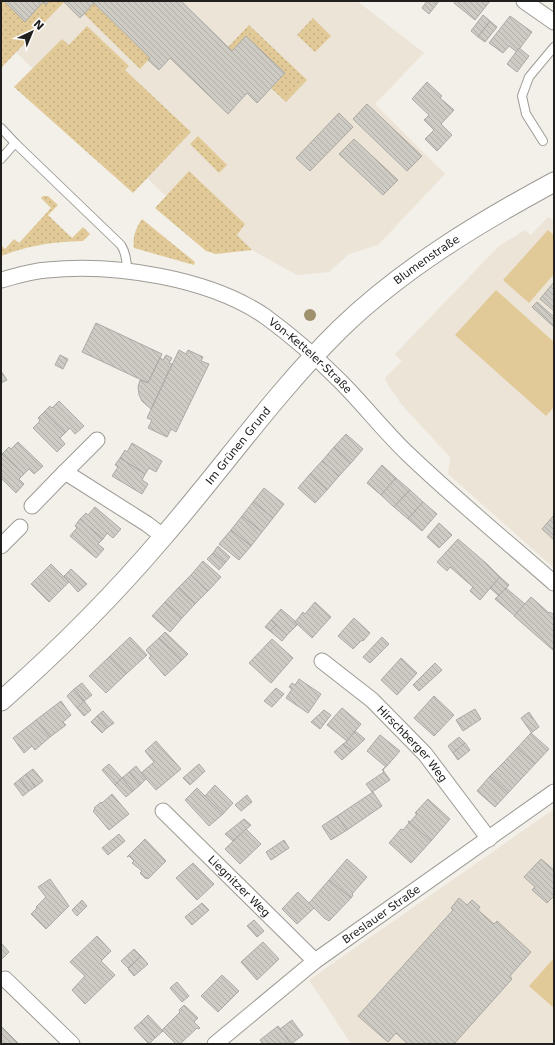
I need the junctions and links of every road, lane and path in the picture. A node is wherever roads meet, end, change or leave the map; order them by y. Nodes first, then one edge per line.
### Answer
1 (524, 1) edge
2 (554, 22) edge
3 (554, 46) edge
4 (1, 128) edge
5 (543, 141) dead end
6 (15, 143) junction
7 (1, 159) edge
8 (554, 182) edge
9 (127, 270) junction
10 (1, 280) edge
11 (314, 356) junction
12 (98, 440) dead end
13 (65, 472) junction
14 (32, 506) dead end
15 (20, 527) dead end
16 (164, 537) junction
17 (1, 546) edge
18 (554, 583) edge
19 (322, 661) dead end
20 (1, 701) edge
21 (554, 792) edge
22 (163, 811) dead end
23 (488, 839) junction
24 (315, 961) junction
25 (5, 979) dead end
26 (230, 1039) edge
27 (72, 1044) edge
28 (215, 1044) edge

1 - 2 street
3 - 5 lane
4 - 6 lane
6 - 7 lane
6 - 9 lane
8 - 11 street, Blumenstraße
9 - 10 street, Von-Ketteler-Straße
9 - 11 street, Von-Ketteler-Straße
11 - 16 street, Im Grünen Grund
11 - 18 street, Von-Ketteler-Straße
12 - 13 street
13 - 14 street
13 - 16 street
15 - 17 street
16 - 20 street, Im Grünen Grund
19 - 23 street, Hirschberger Weg
21 - 23 street, Breslauer Straße
22 - 24 street, Liegnitzer Weg
23 - 24 street, Breslauer Straße
24 - 26 street, Breslauer Straße
25 - 27 street
26 - 28 street, Breslauer Straße

